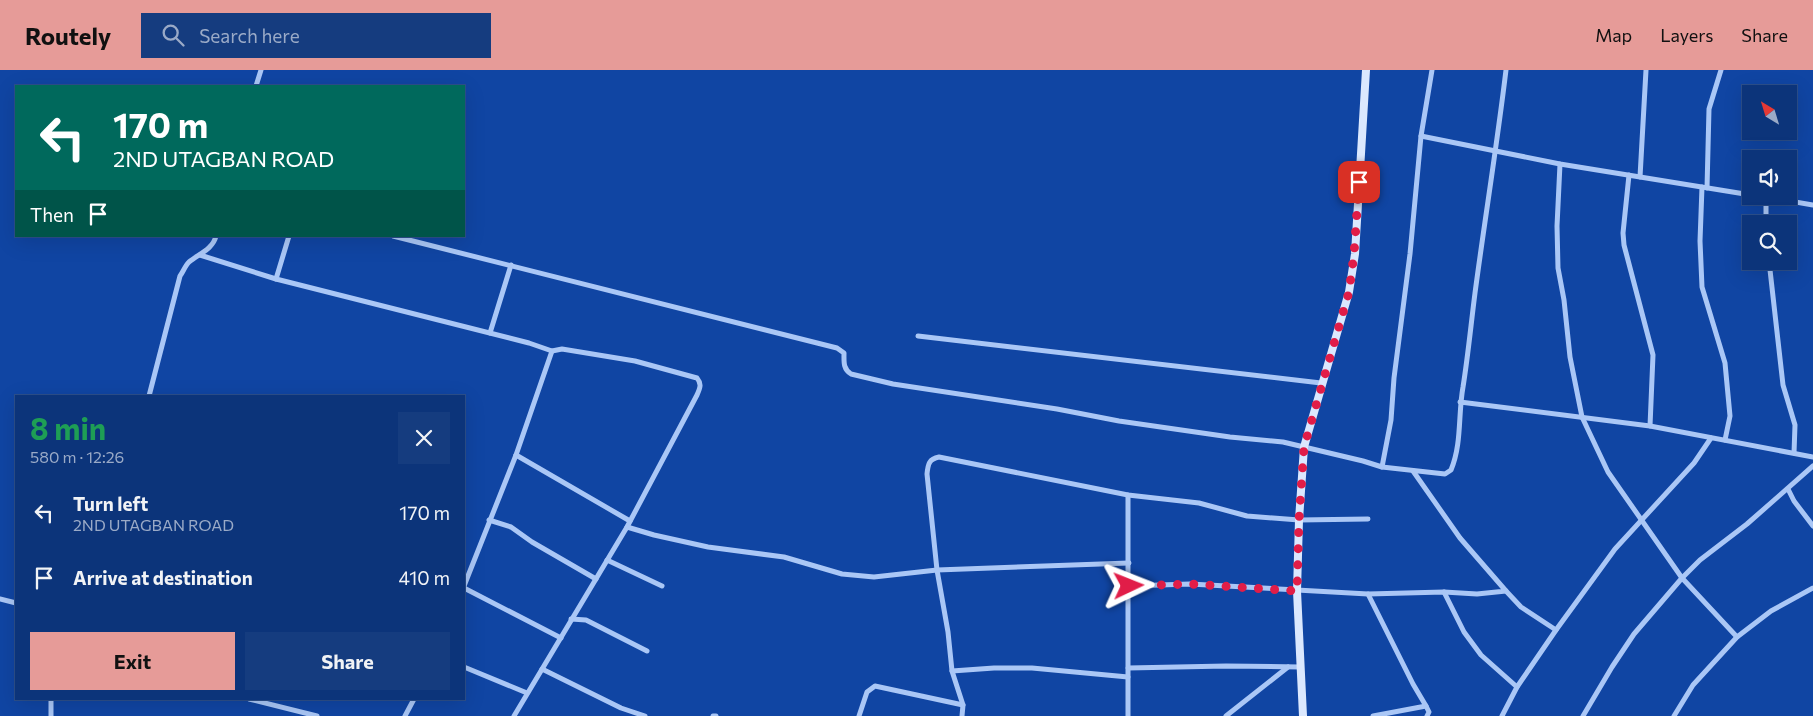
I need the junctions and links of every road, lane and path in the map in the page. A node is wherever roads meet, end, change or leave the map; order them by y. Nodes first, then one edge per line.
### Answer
1 (261, 70) edge
2 (1366, 70) edge
3 (1432, 70) edge
4 (1506, 70) edge
5 (1646, 70) edge
6 (1721, 70) edge
7 (256, 85) edge
8 (1421, 136) junction
9 (1496, 152) junction
10 (1560, 164) junction
11 (1629, 175) junction
12 (1640, 177) junction
13 (1705, 187) junction
14 (1742, 193) edge
15 (1797, 202) edge
16 (1813, 205) edge
17 (216, 237) edge
18 (289, 237) edge
19 (397, 237) edge
20 (200, 256) junction
21 (511, 265) junction
22 (1770, 270) edge
23 (276, 279) junction
24 (490, 333) junction
25 (918, 336) dead end
26 (552, 351) junction
27 (1321, 383) junction
28 (149, 395) edge
29 (1460, 402) junction
30 (1582, 417) junction
31 (1650, 426) junction
32 (1711, 438) junction
33 (1725, 440) junction
34 (1304, 447) junction
35 (1794, 453) junction
36 (516, 454) junction
37 (1813, 456) edge
38 (1813, 466) edge
39 (1382, 467) junction
40 (1413, 471) junction
41 (1788, 489) junction
42 (1128, 495) junction
43 (1368, 519) dead end
44 (1642, 519) junction
45 (489, 520) junction
46 (1299, 520) junction
47 (628, 524) junction
48 (1813, 526) edge
49 (607, 560) junction
50 (1129, 563) junction
51 (938, 570) junction
52 (1682, 578) junction
53 (596, 579) junction
54 (465, 584) edge
55 (662, 586) dead end
56 (1129, 586) junction
57 (465, 588) edge
58 (1813, 588) edge
59 (1297, 591) junction
60 (1444, 592) junction
61 (1506, 592) junction
62 (1368, 594) junction
63 (0, 599) edge
64 (15, 603) edge
65 (571, 619) junction
66 (1556, 630) junction
67 (561, 638) junction
68 (1737, 638) junction
69 (646, 651) dead end
70 (465, 667) edge
71 (1288, 667) junction
72 (1300, 667) junction
73 (1128, 668) junction
74 (542, 669) junction
75 (952, 671) junction
76 (1128, 677) junction
77 (1517, 687) junction
78 (527, 694) junction
79 (52, 700) edge
80 (253, 700) edge
81 (413, 700) edge
82 (963, 705) junction
83 (1426, 706) junction
84 (51, 716) edge
85 (317, 716) edge
86 (405, 716) edge
87 (514, 716) edge
88 (645, 716) edge
89 (859, 716) edge
90 (962, 716) edge
91 (1128, 716) edge
92 (1226, 716) edge
93 (1303, 716) edge
94 (1373, 716) edge
95 (1427, 716) edge
96 (1502, 716) edge
97 (1583, 716) edge
98 (1674, 716) edge

1 - 7 street
2 - 27 street
3 - 8 street
4 - 9 street
5 - 12 street
6 - 13 street
8 - 9 street
8 - 39 street
9 - 10 street
9 - 29 street
10 - 11 street
10 - 30 street
11 - 12 street
11 - 31 street
12 - 13 street
13 - 14 street
13 - 33 street
15 - 16 street
17 - 20 street
18 - 23 street
19 - 21 street
20 - 23 street
20 - 28 street
21 - 24 street
21 - 34 street
22 - 35 street
23 - 24 street
24 - 26 street
25 - 27 street
26 - 36 street
26 - 47 street
27 - 34 street
29 - 30 street
29 - 40 street
30 - 31 street
30 - 44 street
31 - 32 street
32 - 33 street
32 - 44 street
33 - 35 street
34 - 39 street
34 - 46 street
35 - 37 street
36 - 45 street
36 - 47 street
38 - 41 street
39 - 40 street
40 - 61 street
41 - 48 street
41 - 52 street
42 - 46 street
42 - 50 street
42 - 51 street
43 - 46 street
44 - 52 street
44 - 66 street
45 - 53 street
45 - 54 street
46 - 59 street
47 - 49 street
47 - 51 street
49 - 53 street
49 - 55 street
50 - 51 street
50 - 56 street
51 - 75 street
52 - 68 street
52 - 97 street
53 - 65 street
56 - 59 street
56 - 73 street
57 - 67 street
58 - 68 street
59 - 62 street
59 - 72 street
60 - 61 street
60 - 62 street
60 - 77 street
61 - 66 street
62 - 83 street
63 - 64 street
65 - 67 street
65 - 69 street
66 - 77 street
67 - 74 street
68 - 98 street
70 - 78 street
71 - 72 street
71 - 73 street
71 - 92 street
72 - 93 street
73 - 76 street
74 - 78 street
74 - 88 street
75 - 76 street
75 - 82 street
76 - 91 street
77 - 96 street
78 - 87 street
79 - 84 street
80 - 85 street
81 - 86 street
82 - 89 street
82 - 90 street
83 - 94 street
83 - 95 street

